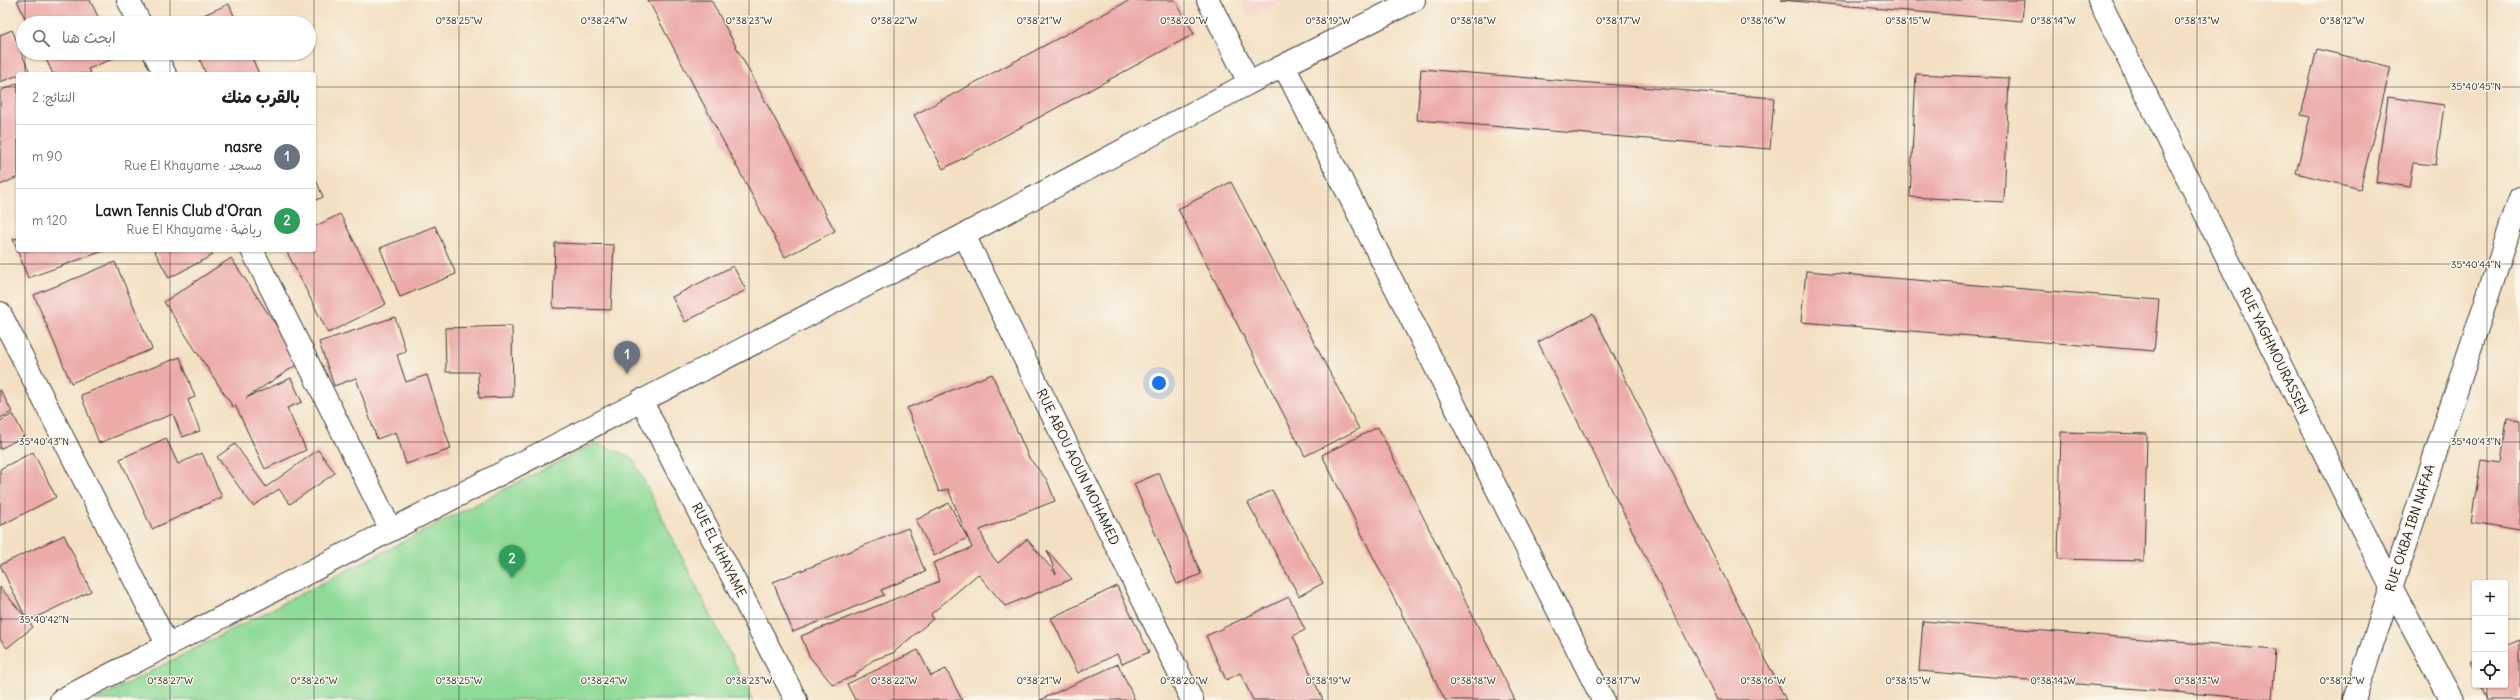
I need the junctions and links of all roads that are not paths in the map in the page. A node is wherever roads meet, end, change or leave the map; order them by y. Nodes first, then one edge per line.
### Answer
1 (128, 0) edge
2 (1208, 0) edge
3 (1414, 0) edge
4 (2100, 0) edge
5 (136, 16) edge
6 (158, 60) edge
7 (1284, 66) junction
8 (164, 72) edge
9 (1249, 83) junction
10 (2520, 198) edge
11 (964, 235) junction
12 (253, 252) edge
13 (0, 313) edge
14 (641, 400) junction
15 (391, 530) junction
16 (2391, 587) junction
17 (168, 646) junction
18 (61, 700) edge
19 (796, 700) edge
20 (1192, 700) edge
21 (1604, 700) edge
22 (2354, 700) edge
23 (2452, 700) edge

1 - 5 street
2 - 9 street
3 - 7 street
4 - 16 street, RUE YAGHMOURASSEN
6 - 8 street
7 - 9 street
7 - 21 street
9 - 11 street
10 - 16 street, RUE OKBA IBN NAFAA
11 - 14 street
11 - 20 street, RUE ABOU AOUN MOHAMED
12 - 15 street
13 - 17 street
14 - 15 street
14 - 19 street, RUE EL KHAYAME
15 - 17 street
16 - 22 street, RUE OKBA IBN NAFAA
16 - 23 street, RUE YAGHMOURASSEN
17 - 18 street

